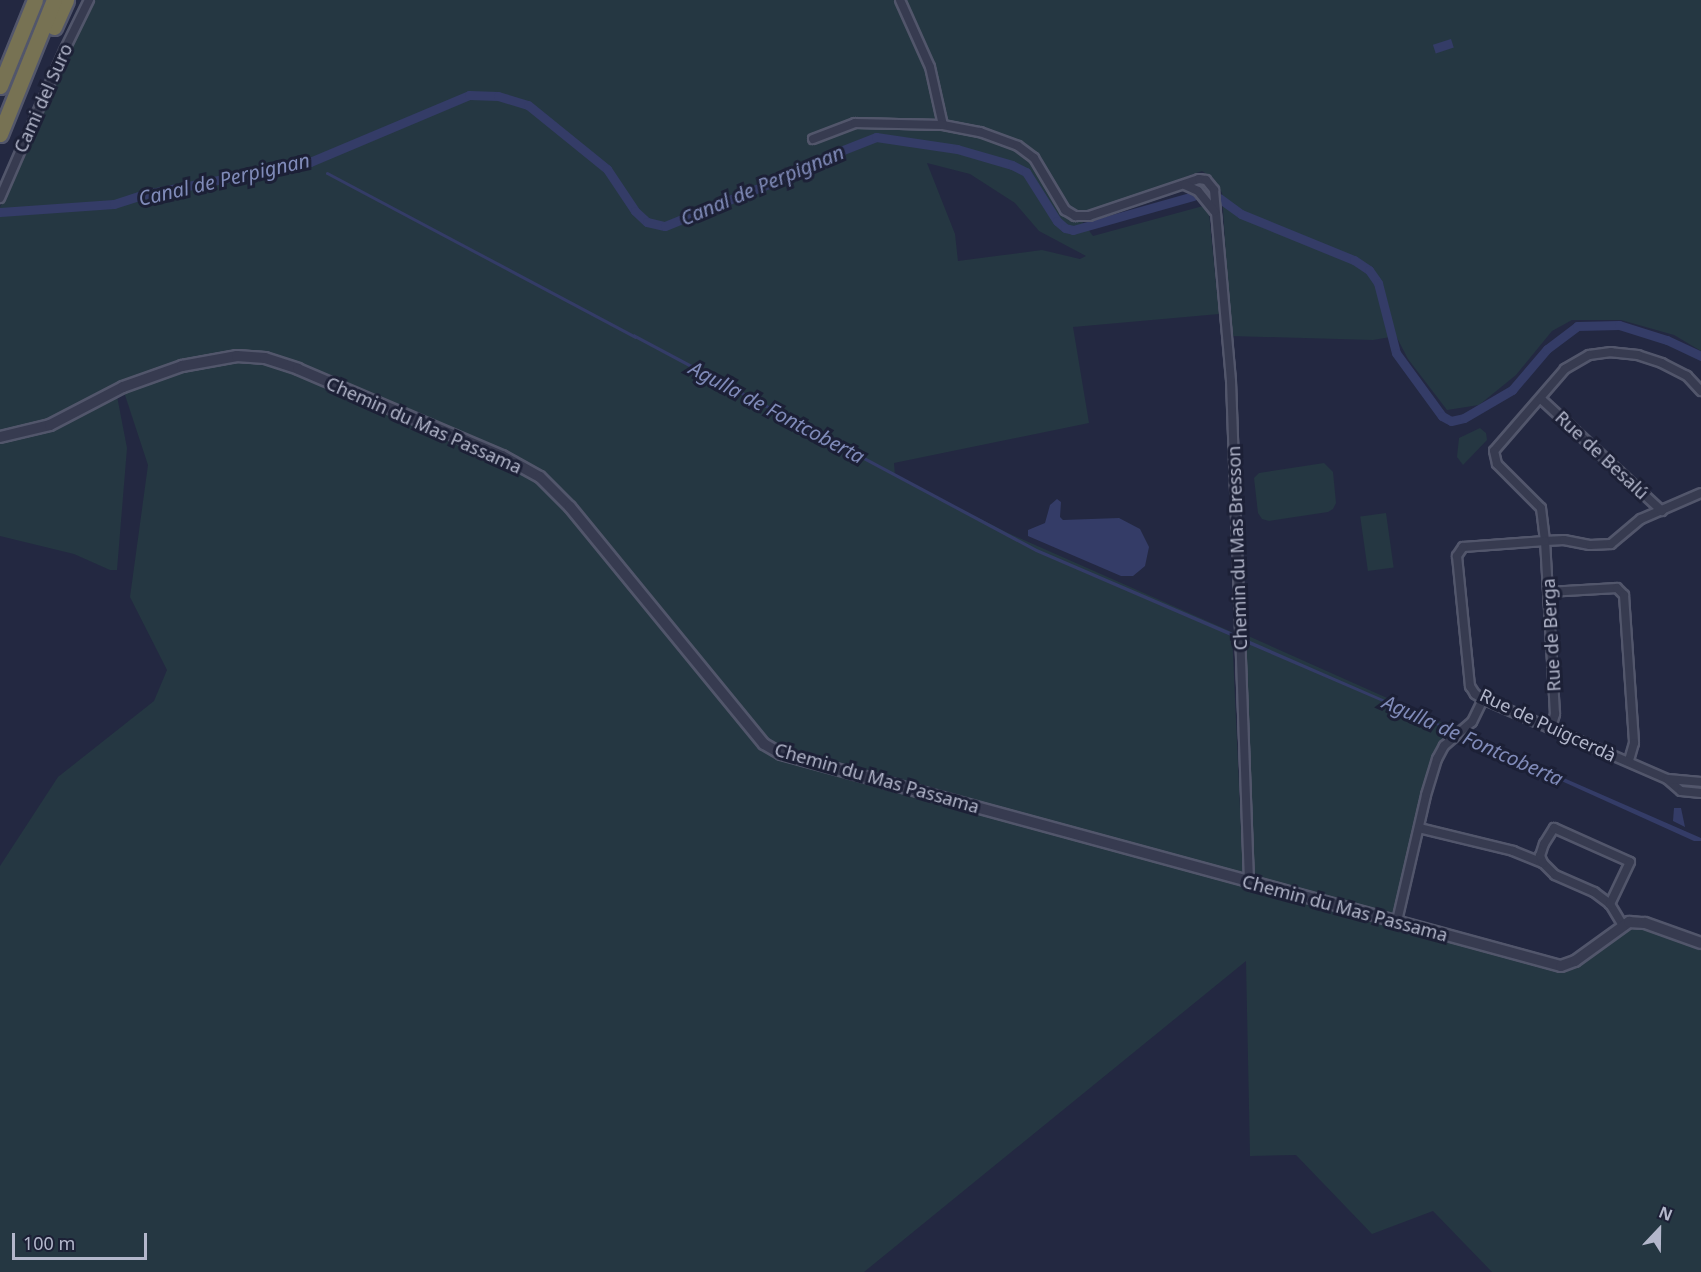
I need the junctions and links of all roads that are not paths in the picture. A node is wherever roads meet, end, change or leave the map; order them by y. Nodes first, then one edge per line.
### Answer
1 (35, 0) edge
2 (54, 0) edge
3 (66, 0) edge
4 (89, 0) edge
5 (900, 0) edge
6 (30, 58) junction
7 (0, 86) edge
8 (943, 125) junction
9 (0, 134) edge
10 (813, 139) dead end
11 (1185, 185) junction
12 (0, 198) edge
13 (1216, 214) junction
14 (1701, 391) edge
15 (1541, 399) junction
16 (0, 437) edge
17 (1701, 493) edge
18 (1662, 511) junction
19 (1545, 541) junction
20 (1548, 592) junction
21 (1483, 699) junction
22 (1551, 728) junction
23 (1629, 761) junction
24 (1667, 779) junction
25 (1701, 782) edge
26 (1701, 793) edge
27 (1419, 828) junction
28 (1543, 863) junction
29 (1249, 882) junction
30 (1610, 904) junction
31 (1397, 921) junction
32 (1623, 926) junction
33 (1700, 940) edge

1 - 7 highway
2 - 6 highway
3 - 6 highway
4 - 12 street, Cami del Suro
5 - 8 street
6 - 9 highway
8 - 10 street, Chemin du Mas Bresson
8 - 11 street, Chemin du Mas Bresson
11 - 13 street
11 - 13 street, Chemin du Mas Bresson
13 - 29 street, Chemin du Mas Bresson
14 - 15 street
15 - 18 street, Rue de Besalú
15 - 19 street, Rue de Berga
16 - 29 street, Chemin du Mas Passama
17 - 18 street
18 - 19 street
19 - 20 street, Rue de Berga
19 - 21 street, Rue de Puigcerdà
20 - 22 street, Rue de Berga
20 - 23 street
21 - 22 street, Rue de Puigcerdà
21 - 27 street
22 - 23 street, Rue de Puigcerdà
23 - 24 street, Rue de Puigcerdà
24 - 25 street
24 - 26 street, Rue de Puigcerdà
27 - 28 street
27 - 31 street
28 - 30 street
28 - 30 street
29 - 31 street, Chemin du Mas Passama
30 - 32 street
31 - 32 street, Chemin du Mas Passama
32 - 33 street

